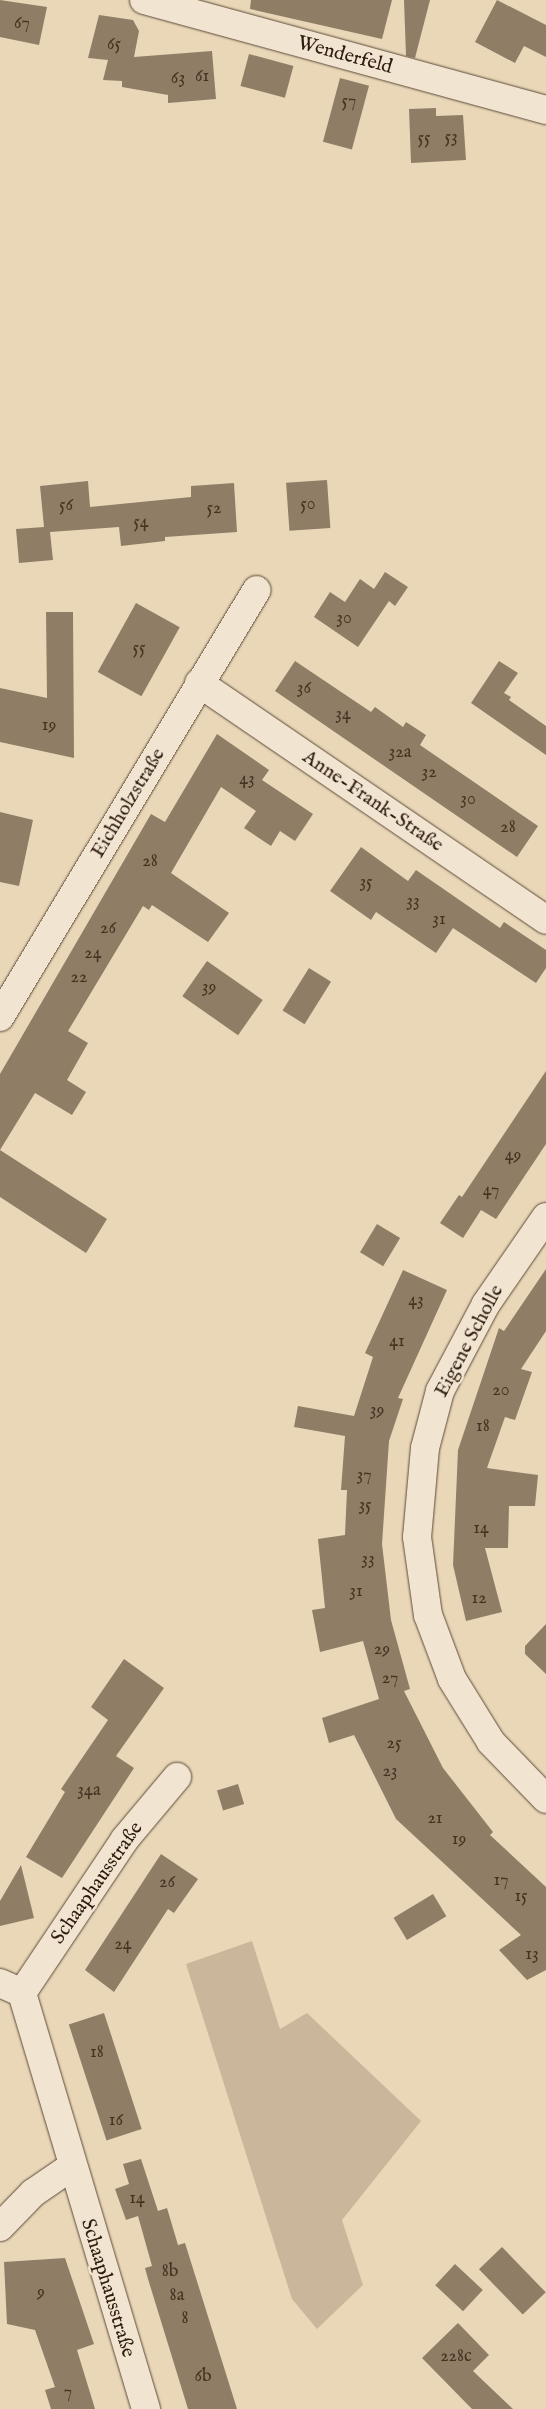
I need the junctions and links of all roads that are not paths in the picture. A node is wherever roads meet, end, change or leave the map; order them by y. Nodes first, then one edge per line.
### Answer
1 (144, 0) edge
2 (546, 110) edge
3 (257, 590) dead end
4 (199, 683) junction
5 (546, 920) edge
6 (0, 1017) edge
7 (546, 1217) edge
8 (177, 1777) dead end
9 (546, 1800) edge
10 (11, 1988) edge
11 (71, 2167) junction
12 (0, 2227) edge
13 (146, 2409) edge

1 - 2 street, Wenderfeld
3 - 4 street, Eichholzstraße
4 - 5 street, Anne-Frank-Straße
4 - 6 street, Eichholzstraße
7 - 9 street, Eigene Scholle
8 - 10 street, Schaaphausstraße
10 - 11 street, Schaaphausstraße
11 - 12 street
11 - 13 street, Schaaphausstraße

